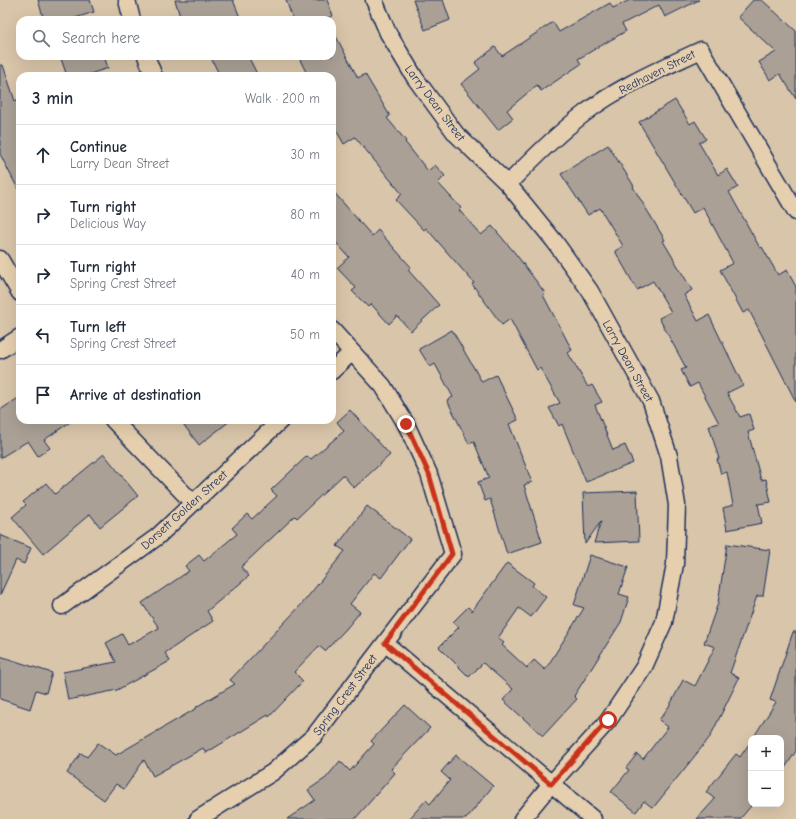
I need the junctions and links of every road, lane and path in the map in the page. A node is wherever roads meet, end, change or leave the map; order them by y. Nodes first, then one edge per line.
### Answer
1 (127, 0) edge
2 (374, 0) edge
3 (131, 16) edge
4 (148, 60) edge
5 (152, 72) edge
6 (508, 184) junction
7 (796, 212) edge
8 (0, 259) edge
9 (16, 286) edge
10 (336, 334) edge
11 (16, 340) edge
12 (0, 350) edge
13 (352, 352) junction
14 (336, 367) edge
15 (117, 424) edge
16 (277, 424) edge
17 (193, 504) junction
18 (62, 606) dead end
19 (385, 643) junction
20 (551, 784) junction
21 (198, 819) edge
22 (522, 819) edge
23 (592, 819) edge

1 - 3 street
2 - 6 street, Larry Dean Street
4 - 5 street
6 - 7 street, Redhaven Street
6 - 20 street, Larry Dean Street
8 - 9 street
10 - 13 street, Spring Crest Street
11 - 12 street
13 - 14 street
13 - 19 street, Spring Crest Street
15 - 17 street
16 - 17 street, Dorsett Golden Street
17 - 18 street, Dorsett Golden Street
19 - 20 street
19 - 21 street, Spring Crest Street
20 - 22 street, Larry Dean Street
20 - 23 street

